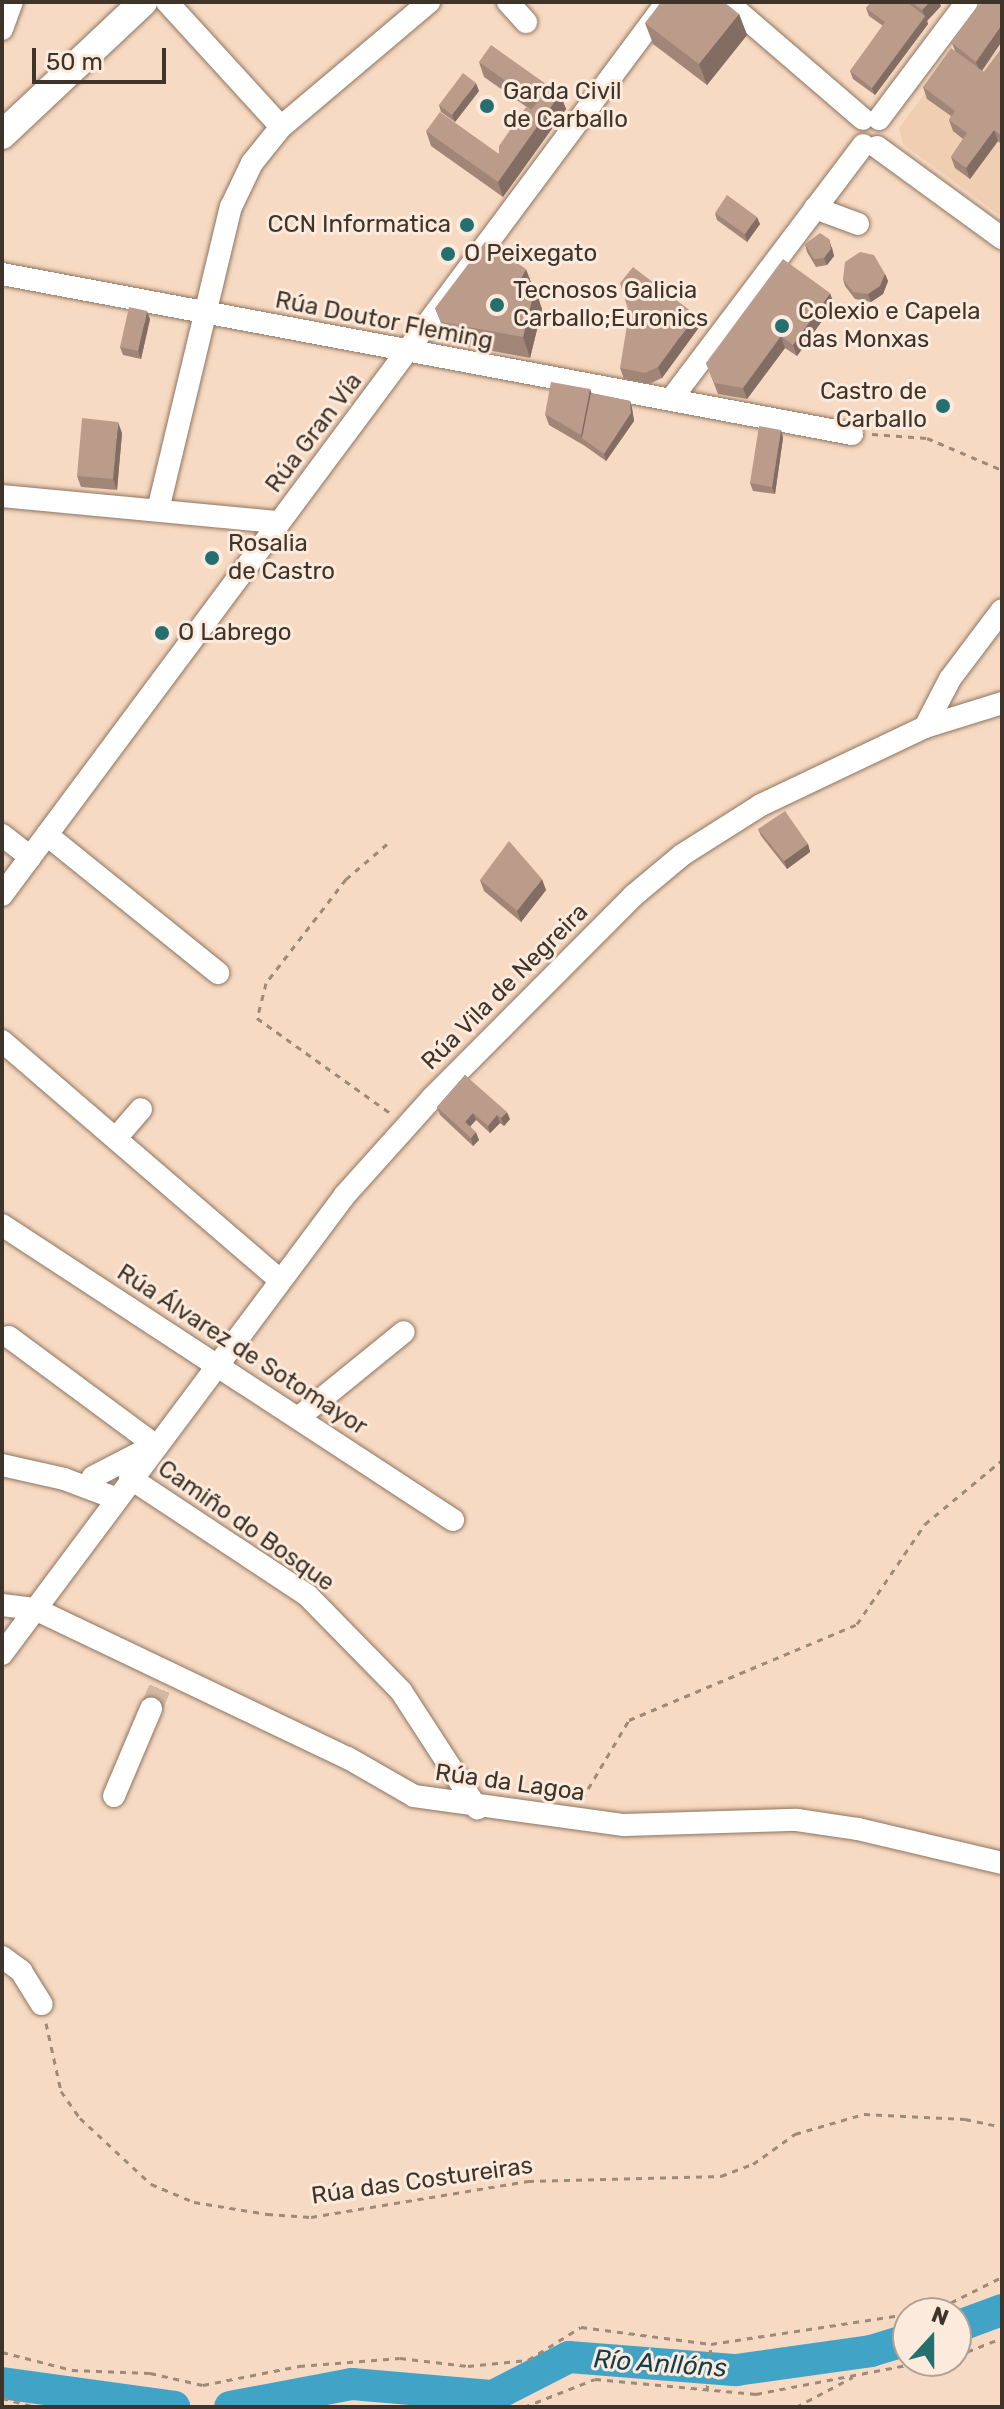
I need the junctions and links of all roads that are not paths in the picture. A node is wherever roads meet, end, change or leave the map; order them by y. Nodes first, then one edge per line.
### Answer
1 (12, 2) edge
2 (143, 2) edge
3 (167, 2) edge
4 (429, 2) edge
5 (508, 2) edge
6 (667, 2) edge
7 (727, 2) edge
8 (967, 2) edge
9 (526, 22) dead end
10 (2, 29) edge
11 (871, 119) junction
12 (281, 127) junction
13 (2, 135) edge
14 (870, 146) junction
15 (820, 210) junction
16 (856, 227) dead end
17 (1002, 238) edge
18 (2, 274) edge
19 (206, 313) junction
20 (406, 353) junction
21 (672, 398) junction
22 (852, 434) road end
23 (2, 496) edge
24 (158, 510) junction
25 (279, 522) junction
26 (1002, 610) edge
27 (1002, 703) edge
28 (925, 727) junction
29 (2, 835) edge
30 (47, 835) junction
31 (30, 857) junction
32 (2, 895) edge
33 (218, 973) dead end
34 (2, 1041) edge
35 (141, 1109) dead end
36 (116, 1138) junction
37 (2, 1225) edge
38 (279, 1279) junction
39 (404, 1332) dead end
40 (9, 1337) dead end
41 (214, 1363) junction
42 (298, 1418) junction
43 (136, 1431) junction
44 (155, 1445) junction
45 (2, 1465) edge
46 (126, 1480) junction
47 (78, 1481) junction
48 (453, 1520) dead end
49 (96, 1524) junction
50 (2, 1605) edge
51 (35, 1609) junction
52 (2, 1654) edge
53 (151, 1709) tunnel mouth
54 (114, 1796) dead end
55 (477, 1808) junction
56 (1002, 1863) edge
57 (2, 1957) edge
58 (42, 2004) road end

1 - 10 street
2 - 13 main road
3 - 12 street
4 - 12 street
5 - 9 street
6 - 20 street, Rúa Gran Vía
7 - 11 street
8 - 11 street
11 - 14 street
12 - 19 street
14 - 15 street
14 - 17 street
15 - 16 street
15 - 21 street
18 - 19 street, Rúa Doutor Fleming
19 - 20 street, Rúa Doutor Fleming
19 - 24 street
20 - 21 street, Rúa Doutor Fleming
20 - 25 street, Rúa Gran Vía
21 - 22 street, Rúa Doutor Fleming
23 - 24 street
24 - 25 street
25 - 30 street, Rúa Gran Vía
26 - 28 street
27 - 28 street, Rúa Vila de Negreira
28 - 38 street, Rúa Vila de Negreira
29 - 31 street
30 - 31 street, Rúa Gran Vía
30 - 33 street
31 - 32 street, Rúa Gran Vía
34 - 36 street
35 - 36 street
36 - 38 street
37 - 41 street, Rúa Álvarez de Sotomayor
38 - 41 street, Rúa Vila de Negreira
39 - 42 street
40 - 43 street
41 - 42 street, Rúa Álvarez de Sotomayor
41 - 44 street, Rúa Vila de Negreira
42 - 48 street, Rúa Álvarez de Sotomayor
43 - 44 street
43 - 46 street
44 - 46 street, Rúa Vila de Negreira
45 - 47 street, Camiño do Bosque
46 - 47 street, Camiño do Bosque
46 - 47 street, Rúa Vila de Negreira
46 - 49 street, Rúa Vila de Negreira
46 - 55 street, Camiño do Bosque
47 - 49 street
49 - 51 street, Rúa Vila de Negreira
50 - 51 street, Rúa da Lagoa
51 - 52 street, Rúa Vila de Negreira
51 - 55 street, Rúa da Lagoa
53 - 54 street
55 - 56 street, Rúa da Lagoa
57 - 58 street

